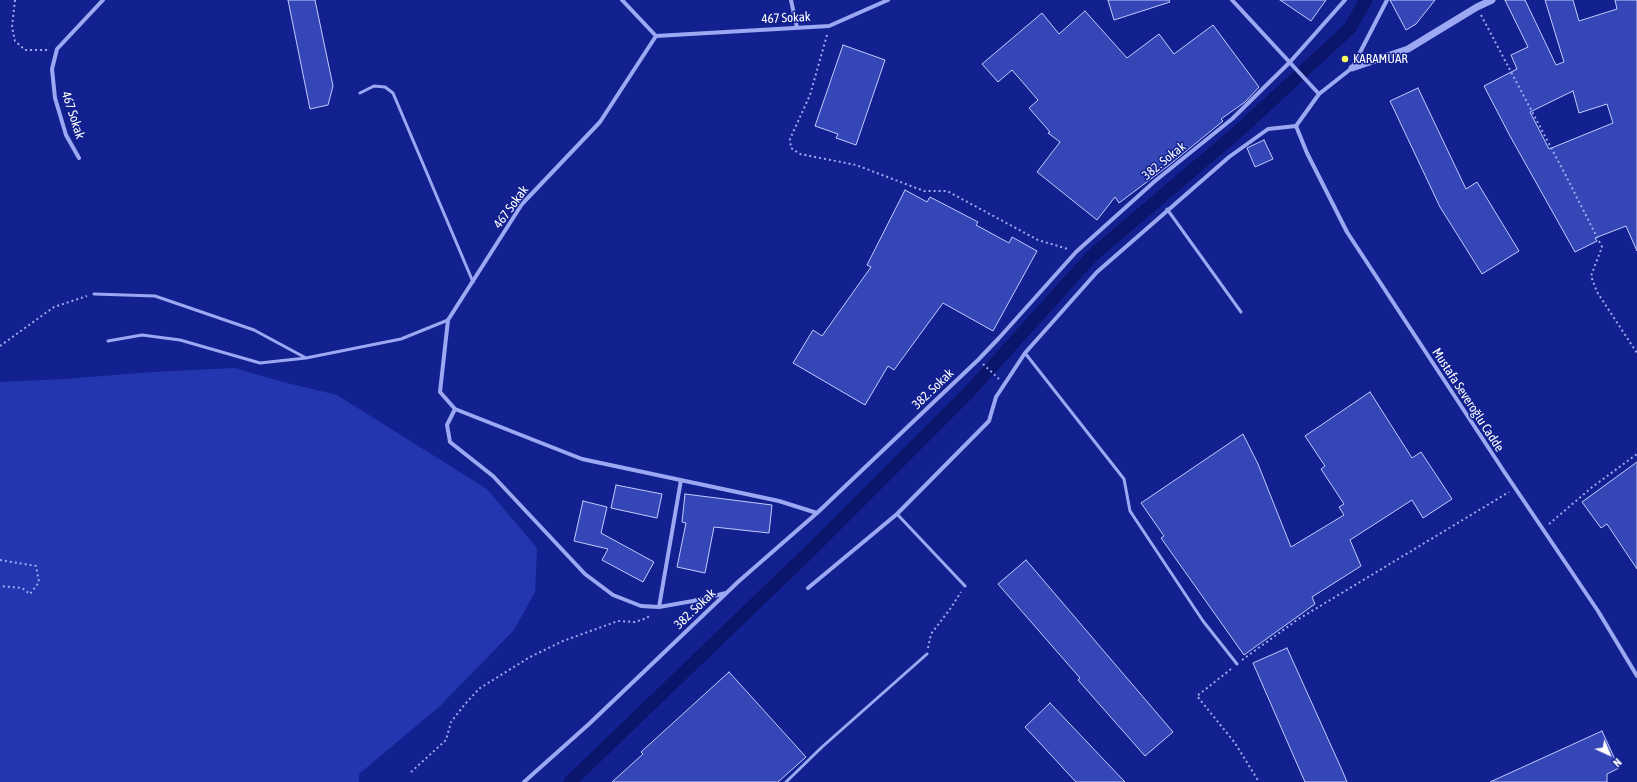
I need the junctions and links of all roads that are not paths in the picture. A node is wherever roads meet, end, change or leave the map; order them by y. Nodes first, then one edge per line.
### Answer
1 (102, 0) edge
2 (622, 0) edge
3 (791, 0) edge
4 (888, 0) edge
5 (1232, 0) edge
6 (1345, 0) edge
7 (1387, 0) edge
8 (1492, 0) edge
9 (797, 28) junction
10 (656, 36) junction
11 (1290, 62) junction
12 (1352, 68) junction
13 (360, 93) dead end
14 (1319, 94) junction
15 (1296, 126) junction
16 (79, 158) dead end
17 (1167, 209) junction
18 (473, 282) junction
19 (94, 294) road end
20 (1241, 312) dead end
21 (448, 320) junction
22 (108, 341) dead end
23 (1025, 353) junction
24 (306, 358) junction
25 (455, 410) junction
26 (681, 480) junction
27 (817, 513) junction
28 (897, 514) junction
29 (964, 586) road end
30 (808, 588) dead end
31 (728, 592) junction
32 (659, 607) junction
33 (927, 654) road end
34 (1236, 664) road end
35 (1637, 676) edge
36 (524, 782) edge
37 (786, 782) edge

1 - 16 street, 467 Sokak
2 - 10 street
3 - 9 street
4 - 9 street, 467 Sokak
5 - 11 street
6 - 11 street, 382. Sokak
7 - 12 street
8 - 12 street
9 - 10 street, 467 Sokak
10 - 18 street, 467 Sokak
11 - 14 street
11 - 27 street, 382. Sokak
12 - 14 street
13 - 18 lane
14 - 15 street
15 - 17 street
15 - 35 street, Mustafa Severoğlu Cadde
17 - 20 lane
17 - 23 street
18 - 21 street, 467 Sokak
19 - 24 lane
21 - 24 lane
21 - 25 street, 467 Sokak
22 - 24 lane
23 - 28 street
23 - 34 lane
25 - 26 street
25 - 32 street
26 - 27 street
26 - 32 street
27 - 31 street, 382. Sokak
28 - 29 lane
28 - 30 street
31 - 32 street
31 - 36 street, 382. Sokak
33 - 37 lane

